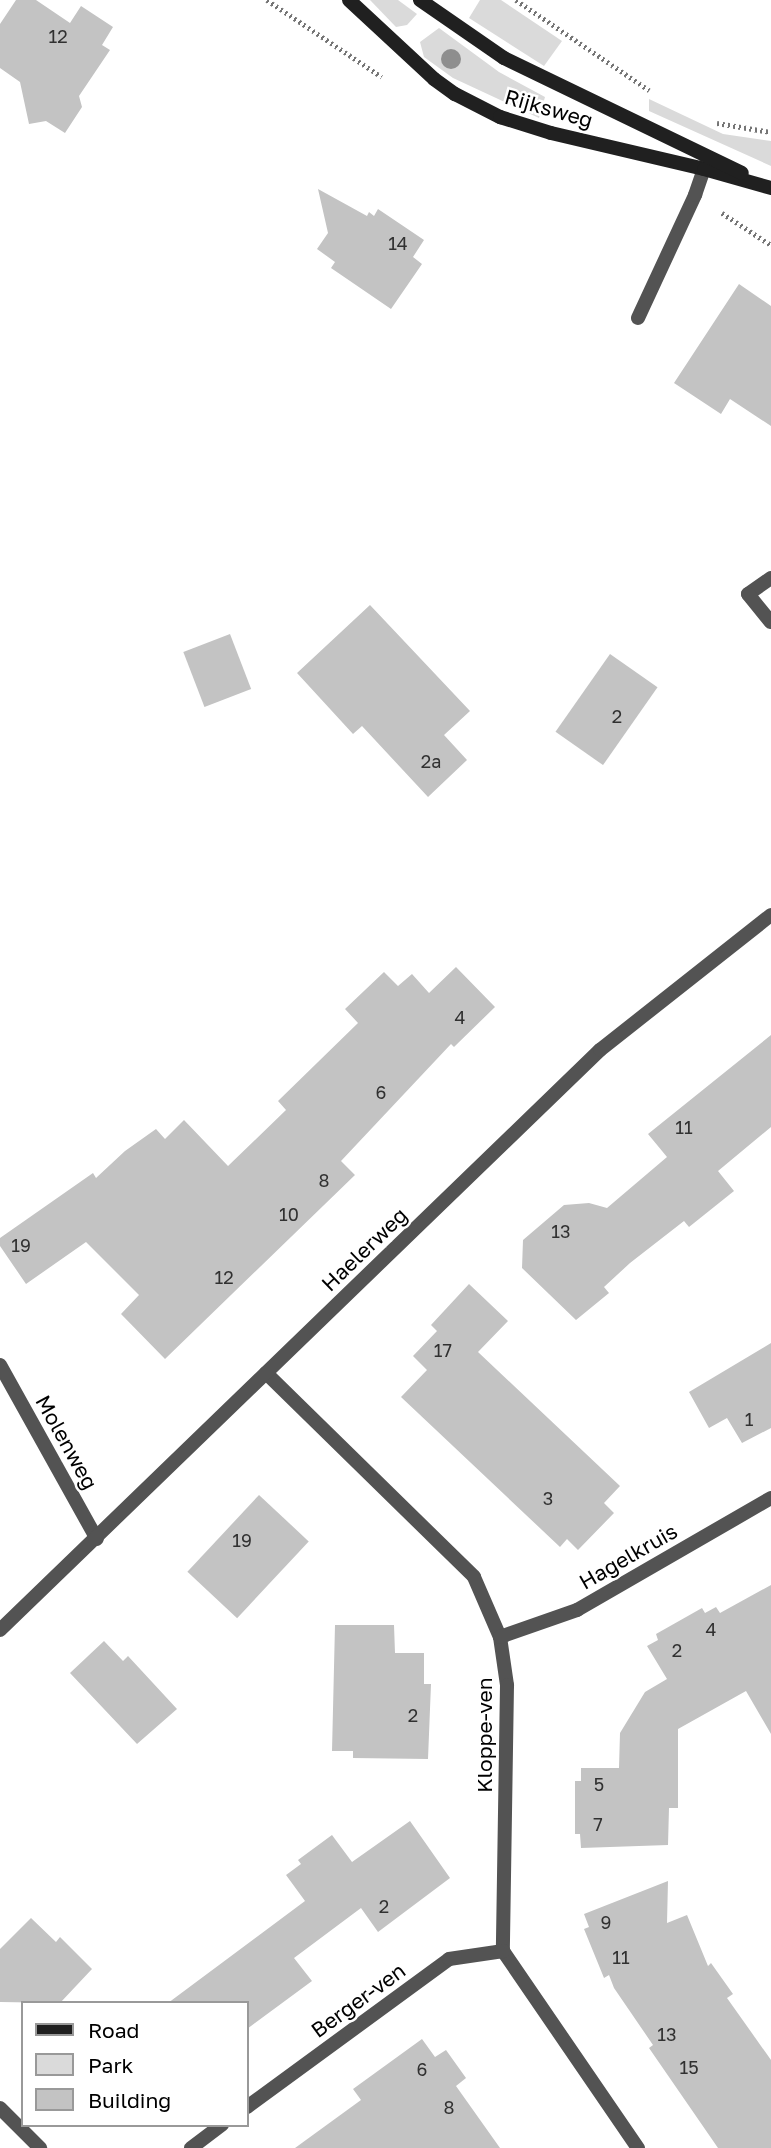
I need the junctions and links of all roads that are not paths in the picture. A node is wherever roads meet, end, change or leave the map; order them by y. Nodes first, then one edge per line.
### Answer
1 (349, 0) edge
2 (420, 0) edge
3 (707, 162) junction
4 (771, 188) edge
5 (638, 318) dead end
6 (771, 578) edge
7 (771, 622) edge
8 (771, 915) edge
9 (0, 1364) edge
10 (266, 1373) junction
11 (771, 1498) edge
12 (97, 1539) junction
13 (0, 1630) edge
14 (500, 1637) junction
15 (503, 1951) junction
16 (248, 2106) edge
17 (0, 2108) edge
18 (21, 2126) edge
19 (21, 2127) edge
20 (219, 2127) edge
21 (40, 2148) edge
22 (191, 2148) edge
23 (638, 2148) edge

1 - 3 main road, Rijksweg
2 - 3 main road, Rijksweg
3 - 4 main road, Rijksweg
3 - 5 street
6 - 7 street
8 - 10 street, Haelerweg
9 - 12 street, Molenweg
10 - 12 street, Haelerweg
10 - 14 street, Kloppe-ven
11 - 14 street, Hagelkruis
12 - 13 street, Haelerweg
14 - 15 street, Kloppe-ven
15 - 16 street, Berger-ven
15 - 23 street
17 - 18 street
19 - 21 street
20 - 22 street

